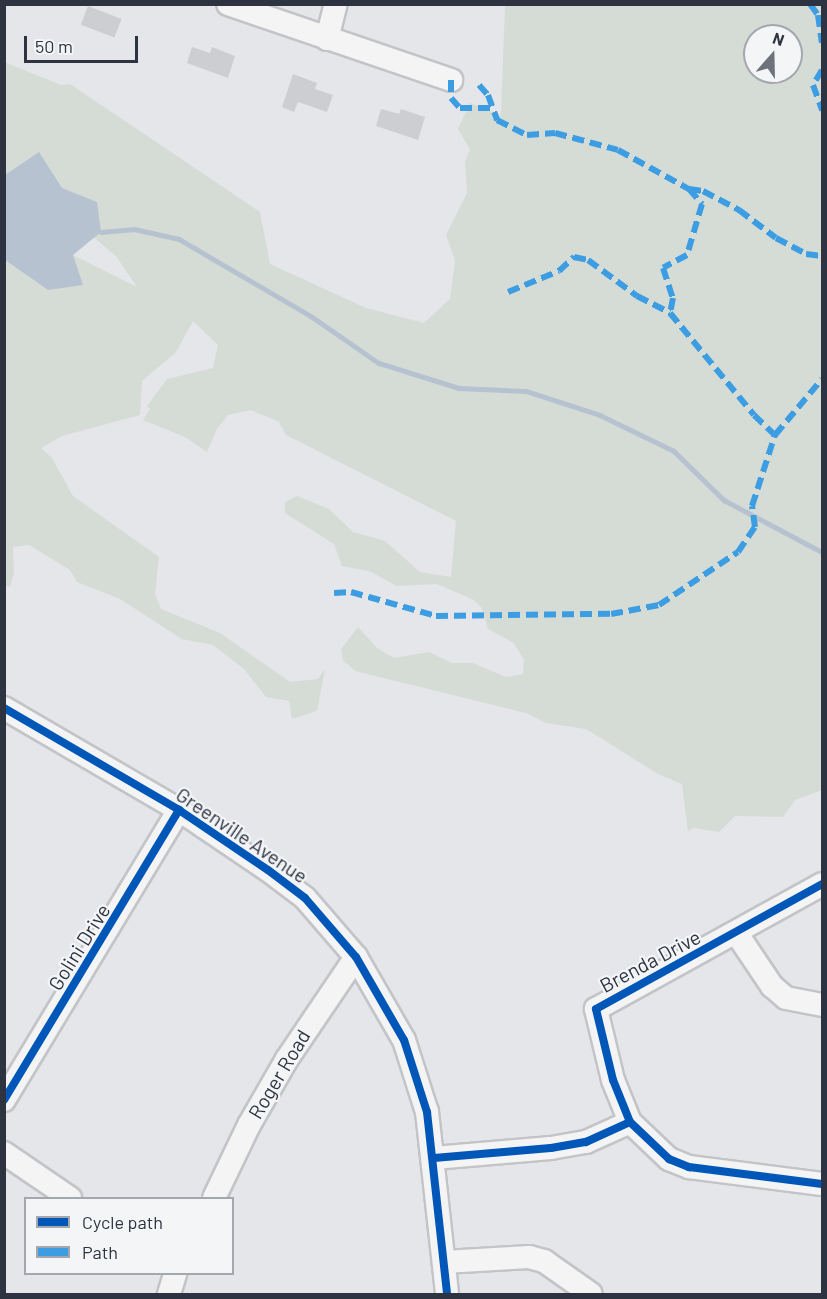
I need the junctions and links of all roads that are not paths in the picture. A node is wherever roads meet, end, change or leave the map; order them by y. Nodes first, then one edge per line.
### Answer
1 (228, 4) edge
2 (336, 4) edge
3 (327, 39) junction
4 (451, 80) dead end
5 (4, 708) edge
6 (179, 810) junction
7 (822, 884) edge
8 (737, 934) junction
9 (356, 957) junction
10 (822, 1005) edge
11 (4, 1100) edge
12 (630, 1122) junction
13 (4, 1153) edge
14 (434, 1158) junction
15 (822, 1184) edge
16 (69, 1197) edge
17 (214, 1197) edge
18 (444, 1262) junction
19 (175, 1275) edge
20 (169, 1294) edge
21 (447, 1294) edge
22 (591, 1294) edge

1 - 3 street
2 - 3 street
3 - 4 street
5 - 6 street, Greenville Avenue
6 - 9 street, Greenville Avenue
6 - 11 street, Golini Drive
7 - 8 street, Brenda Drive
8 - 10 street
8 - 12 street, Brenda Drive
9 - 14 street, Greenville Avenue
9 - 17 street, Roger Road
12 - 14 street
12 - 15 street
13 - 16 street
14 - 18 street, Greenville Avenue
18 - 21 street, Greenville Avenue
18 - 22 street
19 - 20 street

